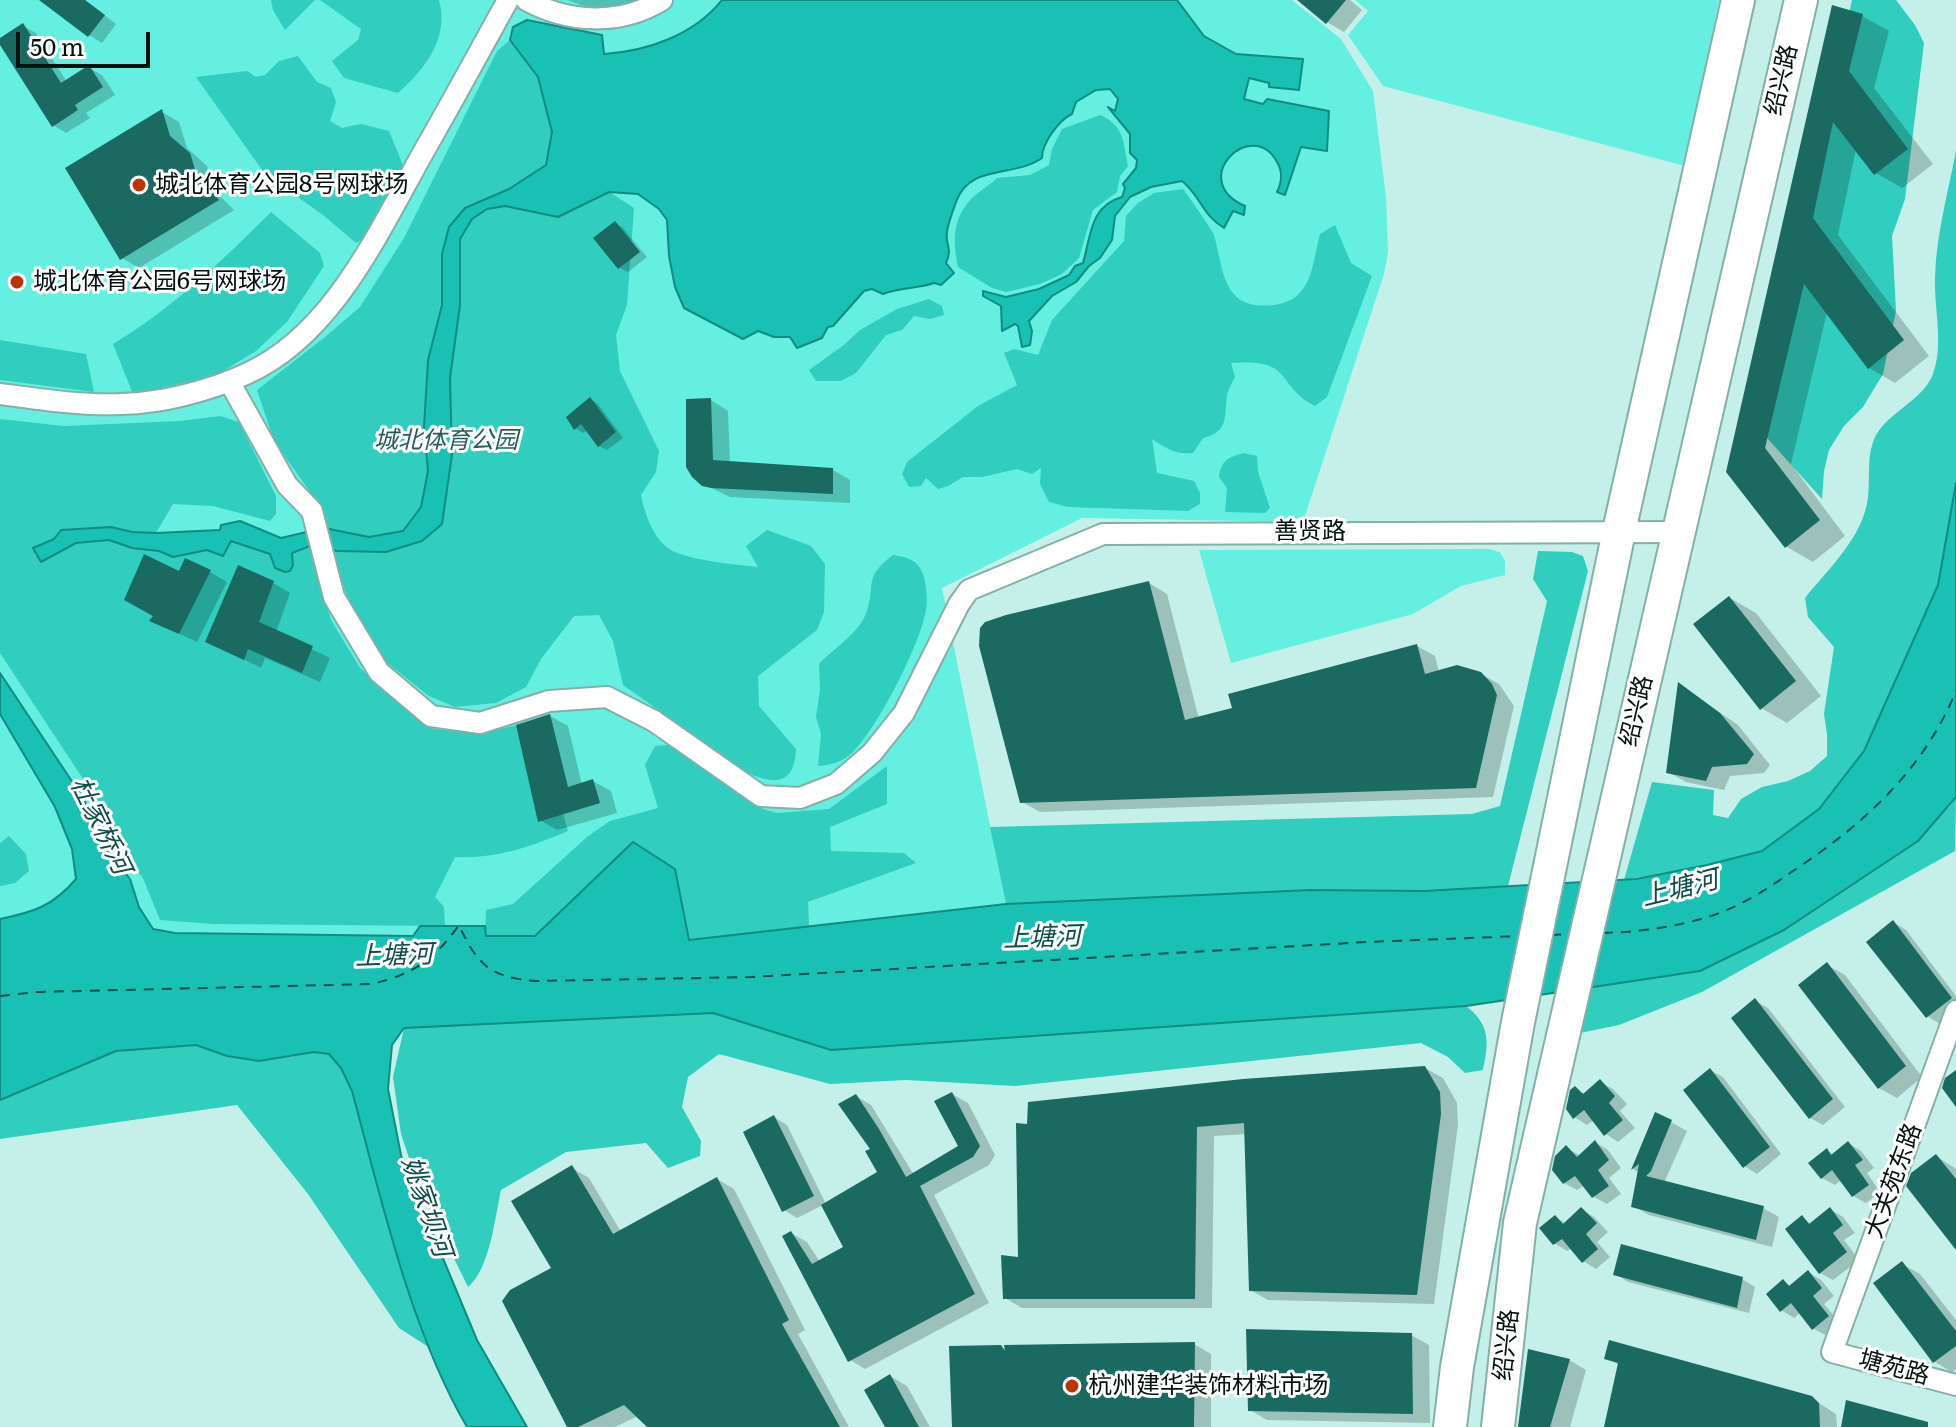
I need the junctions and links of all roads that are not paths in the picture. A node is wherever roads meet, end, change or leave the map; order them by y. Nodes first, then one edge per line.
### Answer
1 (508, 0) edge
2 (526, 0) edge
3 (662, 0) edge
4 (1738, 0) edge
5 (1801, 0) edge
6 (229, 381) junction
7 (0, 394) edge
8 (1619, 531) junction
9 (1679, 532) junction
10 (1956, 1011) edge
11 (1832, 1352) joint
12 (1956, 1385) edge
13 (1450, 1427) edge
14 (1498, 1427) edge

1 - 6 street
2 - 3 street
4 - 8 main road, 绍兴路
5 - 9 main road, 绍兴路
6 - 7 street
6 - 8 street, 善贤路
8 - 9 street, 善贤路
8 - 13 main road, 绍兴路
9 - 14 main road, 绍兴路
10 - 11 street, 大关苑东路
11 - 12 street, 塘苑路

